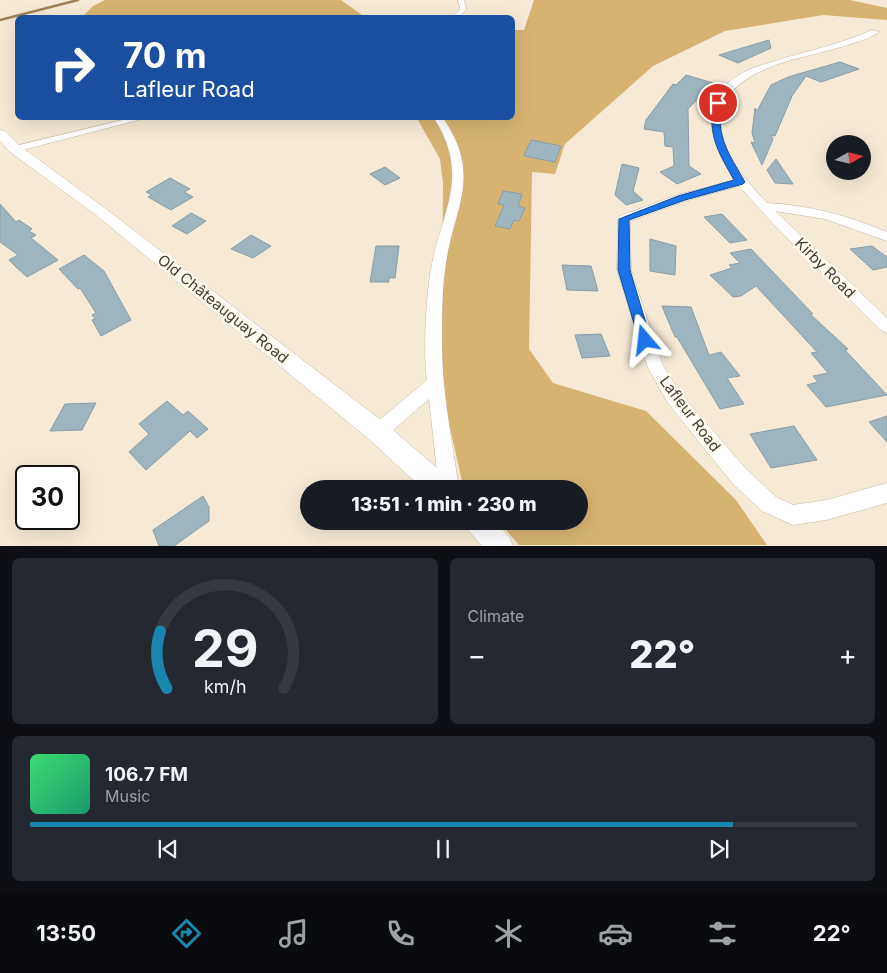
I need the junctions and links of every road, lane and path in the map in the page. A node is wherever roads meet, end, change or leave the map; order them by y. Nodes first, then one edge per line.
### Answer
1 (461, 0) edge
2 (458, 15) edge
3 (874, 32) dead end
4 (133, 120) edge
5 (440, 120) edge
6 (0, 134) edge
7 (15, 149) junction
8 (740, 182) junction
9 (764, 207) junction
10 (887, 237) edge
11 (887, 327) edge
12 (435, 383) junction
13 (378, 432) junction
14 (432, 480) edge
15 (448, 480) edge
16 (887, 493) edge
17 (485, 530) edge
18 (500, 546) edge

1 - 2 street
3 - 8 street, Kirby Road
4 - 7 street
5 - 12 street
6 - 7 street, Old Châteauguay Road
7 - 13 street, Old Châteauguay Road
8 - 9 street, Kirby Road
8 - 16 street, Lafleur Road
9 - 10 street
9 - 11 street, Kirby Road
12 - 13 street
12 - 15 street
13 - 14 street, Old Châteauguay Road
17 - 18 street

